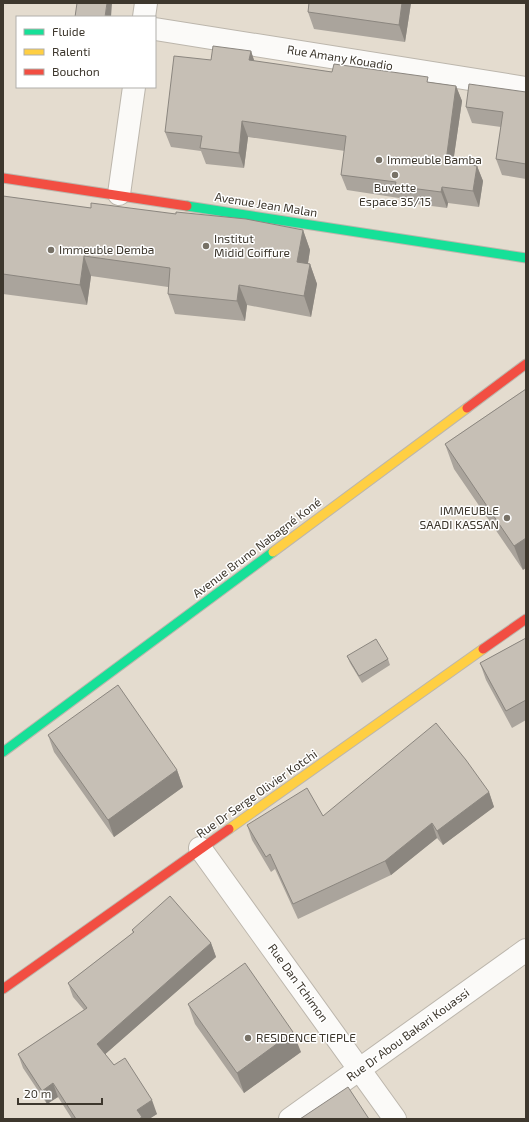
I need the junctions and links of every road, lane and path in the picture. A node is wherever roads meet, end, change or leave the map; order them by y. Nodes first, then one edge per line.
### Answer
1 (146, 3) edge
2 (144, 16) edge
3 (156, 29) edge
4 (134, 88) edge
5 (526, 88) edge
6 (3, 178) edge
7 (119, 194) junction
8 (526, 258) edge
9 (526, 364) edge
10 (526, 619) edge
11 (3, 752) edge
12 (200, 848) junction
13 (526, 950) edge
14 (3, 989) edge
15 (360, 1069) junction
16 (290, 1119) edge
17 (395, 1119) edge

1 - 2 street
3 - 5 street, Rue Amany Kouadio
4 - 7 street
6 - 7 main road, Avenue Jean Malan
7 - 8 main road, Avenue Jean Malan
9 - 11 main road, Avenue Bruno Nabagné Koné
10 - 12 main road, Rue Dr Serge Olivier Kotchi
12 - 14 main road, Rue Dr Serge Olivier Kotchi
12 - 15 street, Rue Dan Tchimon
13 - 15 street, Rue Dr Abou Bakari Kouassi
15 - 16 street, Rue Dr Abou Bakari Kouassi
15 - 17 street, Rue Dan Tchimon

